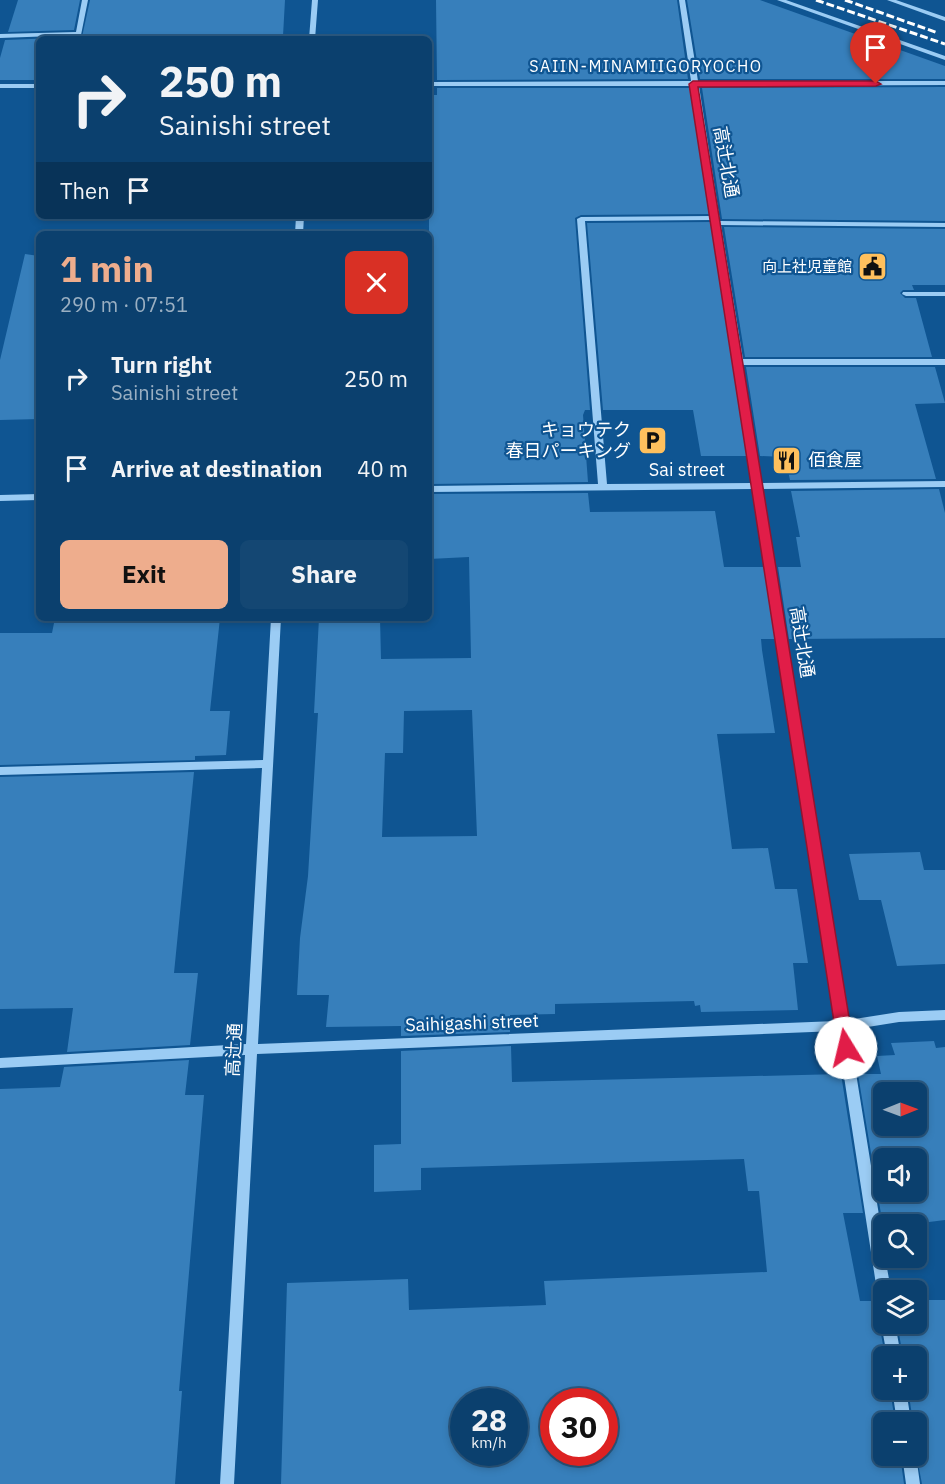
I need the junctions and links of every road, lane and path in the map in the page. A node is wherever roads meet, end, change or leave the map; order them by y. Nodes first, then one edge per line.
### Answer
1 (85, 0) edge
2 (315, 0) edge
3 (682, 0) edge
4 (780, 0) edge
5 (890, 0) edge
6 (945, 19) edge
7 (0, 36) edge
8 (312, 36) edge
9 (945, 58) edge
10 (945, 83) edge
11 (432, 84) edge
12 (693, 84) junction
13 (36, 86) edge
14 (0, 87) edge
15 (716, 221) junction
16 (945, 225) edge
17 (906, 294) dead end
18 (945, 294) edge
19 (738, 362) junction
20 (945, 362) edge
21 (945, 484) edge
22 (603, 486) junction
23 (758, 487) junction
24 (432, 489) edge
25 (36, 497) edge
26 (0, 498) edge
27 (276, 621) edge
28 (268, 764) junction
29 (0, 771) edge
30 (945, 1015) edge
31 (842, 1026) junction
32 (252, 1049) junction
33 (0, 1063) edge
34 (882, 1280) edge
35 (911, 1466) edge
36 (227, 1484) edge
37 (914, 1484) edge

1 - 7 street
2 - 8 street
3 - 12 street, 高辻北通
4 - 9 street
5 - 6 street
10 - 12 street
11 - 12 street
12 - 15 street, 高辻北通
13 - 14 street
15 - 16 street
15 - 19 street, 高辻北通
15 - 22 street
17 - 18 street
19 - 20 street
19 - 23 street, 高辻北通
21 - 23 street, Sai street
22 - 23 street, Sai street
22 - 24 street, Sai street
23 - 31 street, 高辻北通
25 - 26 street
27 - 28 street, 高辻通
28 - 29 street
28 - 32 street, 高辻通
30 - 31 street, Saihigashi street
31 - 32 street, Saihigashi street
31 - 34 street, 高辻北通
32 - 33 street, Saihigashi street
32 - 36 street, 高辻通
35 - 37 street

